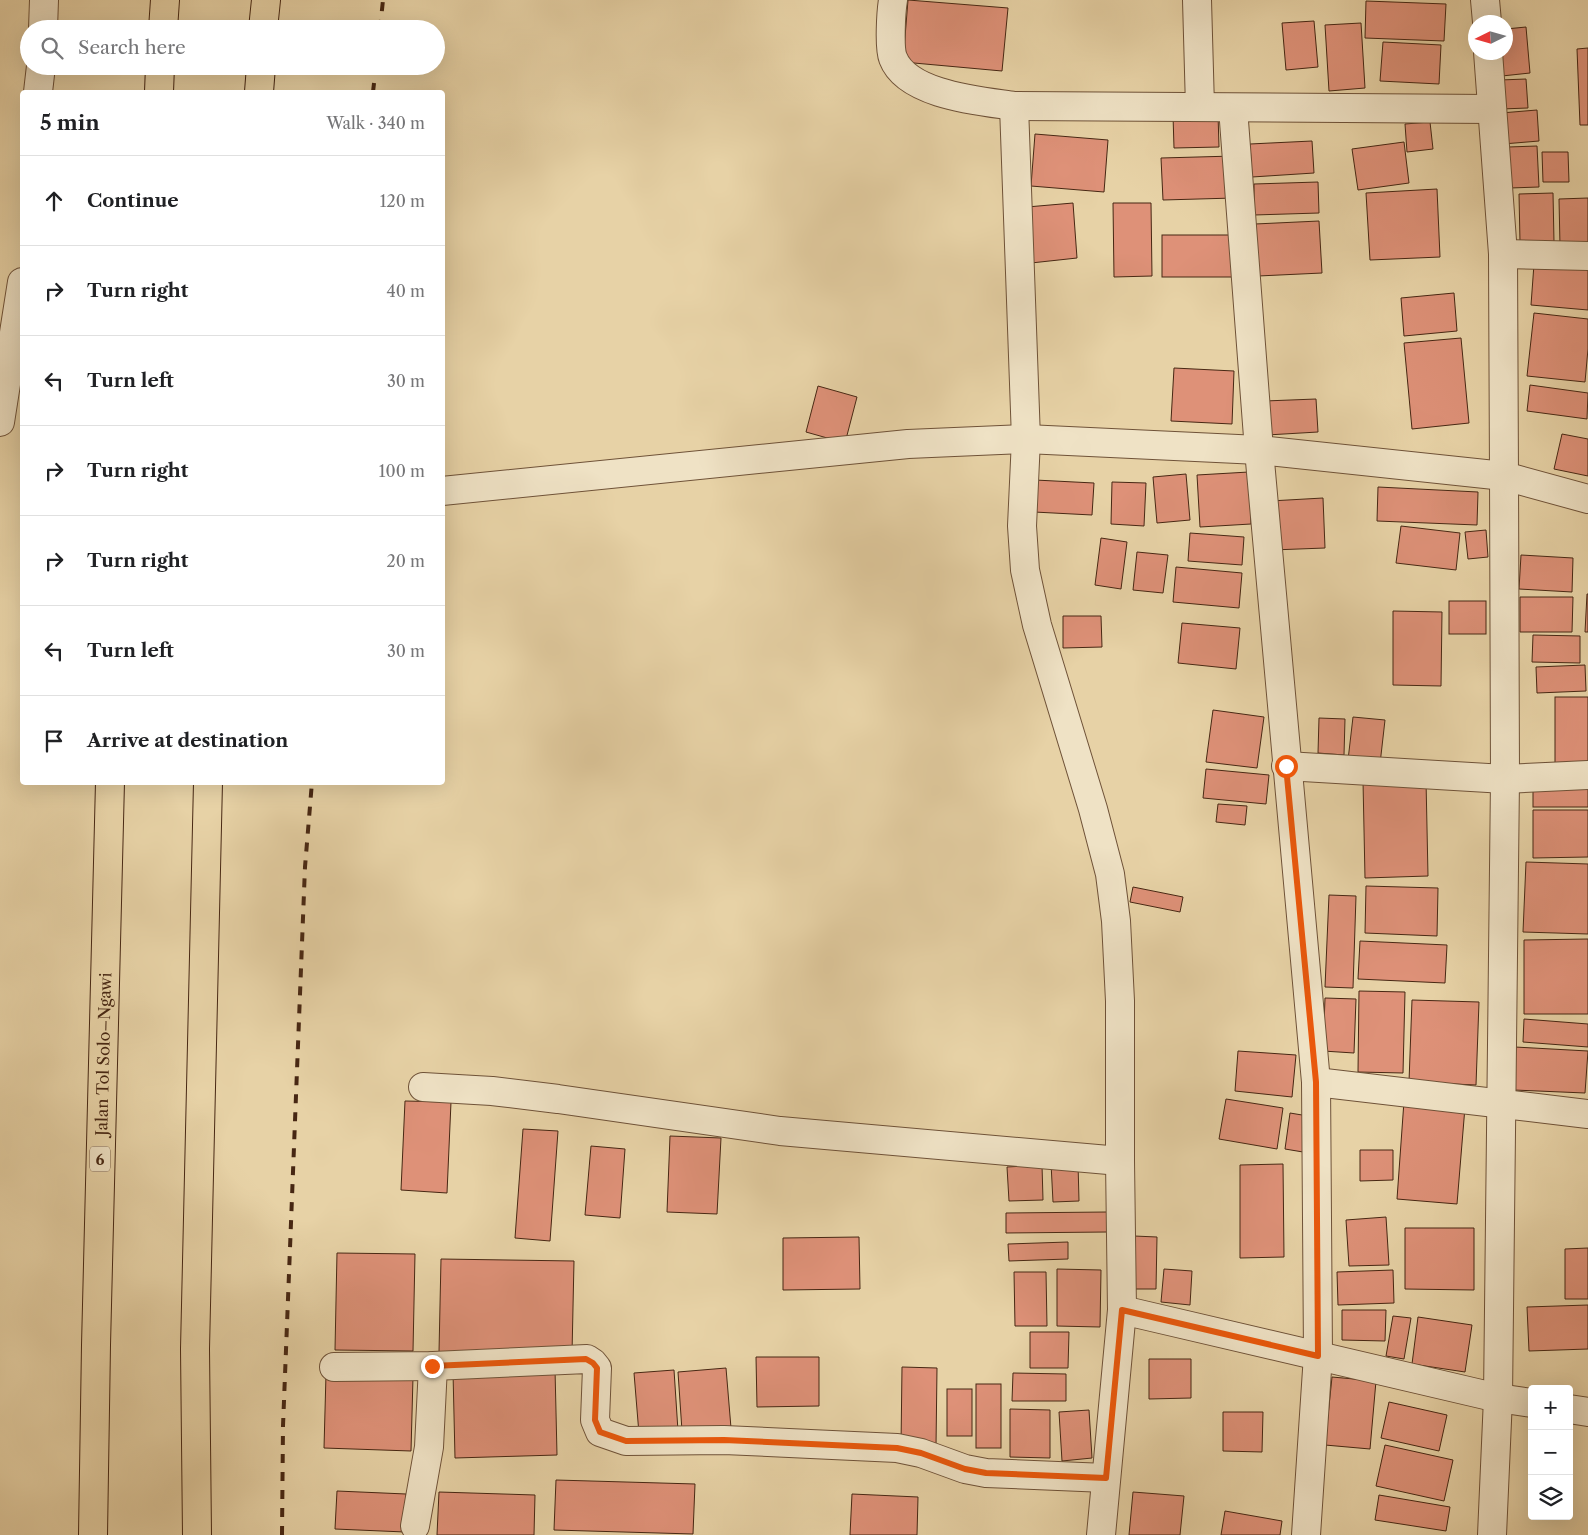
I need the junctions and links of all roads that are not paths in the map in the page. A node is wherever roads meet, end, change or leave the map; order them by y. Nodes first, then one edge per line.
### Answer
1 (44, 0) edge
2 (165, 0) edge
3 (266, 0) edge
4 (893, 0) edge
5 (1197, 0) edge
6 (1485, 0) edge
7 (1486, 15) edge
8 (43, 20) edge
9 (164, 20) edge
10 (264, 20) edge
11 (1489, 60) edge
12 (40, 75) edge
13 (160, 75) edge
14 (260, 75) edge
15 (38, 90) edge
16 (159, 90) edge
17 (259, 90) edge
18 (1014, 106) junction
19 (1200, 107) junction
20 (1233, 108) junction
21 (1492, 108) junction
22 (1503, 254) junction
23 (1588, 256) edge
24 (15, 289) edge
25 (0, 422) edge
26 (1026, 439) junction
27 (1259, 450) junction
28 (1504, 476) junction
29 (445, 491) edge
30 (1588, 498) edge
31 (1286, 766) junction
32 (1588, 775) edge
33 (1505, 779) junction
34 (110, 785) edge
35 (208, 785) edge
36 (1316, 1082) junction
37 (424, 1087) dead end
38 (1500, 1104) junction
39 (1588, 1114) edge
40 (1120, 1161) junction
41 (1122, 1310) junction
42 (1318, 1356) junction
43 (432, 1366) junction
44 (334, 1367) dead end
45 (1498, 1398) junction
46 (1528, 1402) edge
47 (1573, 1410) edge
48 (1588, 1412) edge
49 (1106, 1478) junction
50 (415, 1526) dead end
51 (93, 1535) edge
52 (197, 1535) edge
53 (1100, 1535) edge
54 (1306, 1535) edge
55 (1492, 1535) edge

1 - 8 street
2 - 9 highway
3 - 10 highway
4 - 18 street
5 - 19 street
6 - 7 street
11 - 21 street
12 - 15 street
13 - 16 highway
14 - 17 highway
18 - 19 street
18 - 26 street
19 - 20 street
20 - 21 street
20 - 27 street
21 - 22 street
22 - 23 street
22 - 28 street
24 - 25 street
26 - 27 street
26 - 29 street
26 - 40 street
27 - 28 street
27 - 31 street
28 - 30 street
28 - 33 street
31 - 33 street
31 - 36 street
32 - 33 street
33 - 38 street
34 - 51 highway, Jalan Tol Solo–Ngawi / 6
35 - 52 highway
36 - 38 street
36 - 42 street
37 - 40 street
38 - 39 street
38 - 45 street
40 - 41 street
41 - 42 street
41 - 49 street
42 - 45 street
42 - 54 street
43 - 44 street
43 - 49 street
43 - 50 street
45 - 46 street
45 - 55 street
47 - 48 street
49 - 53 street

